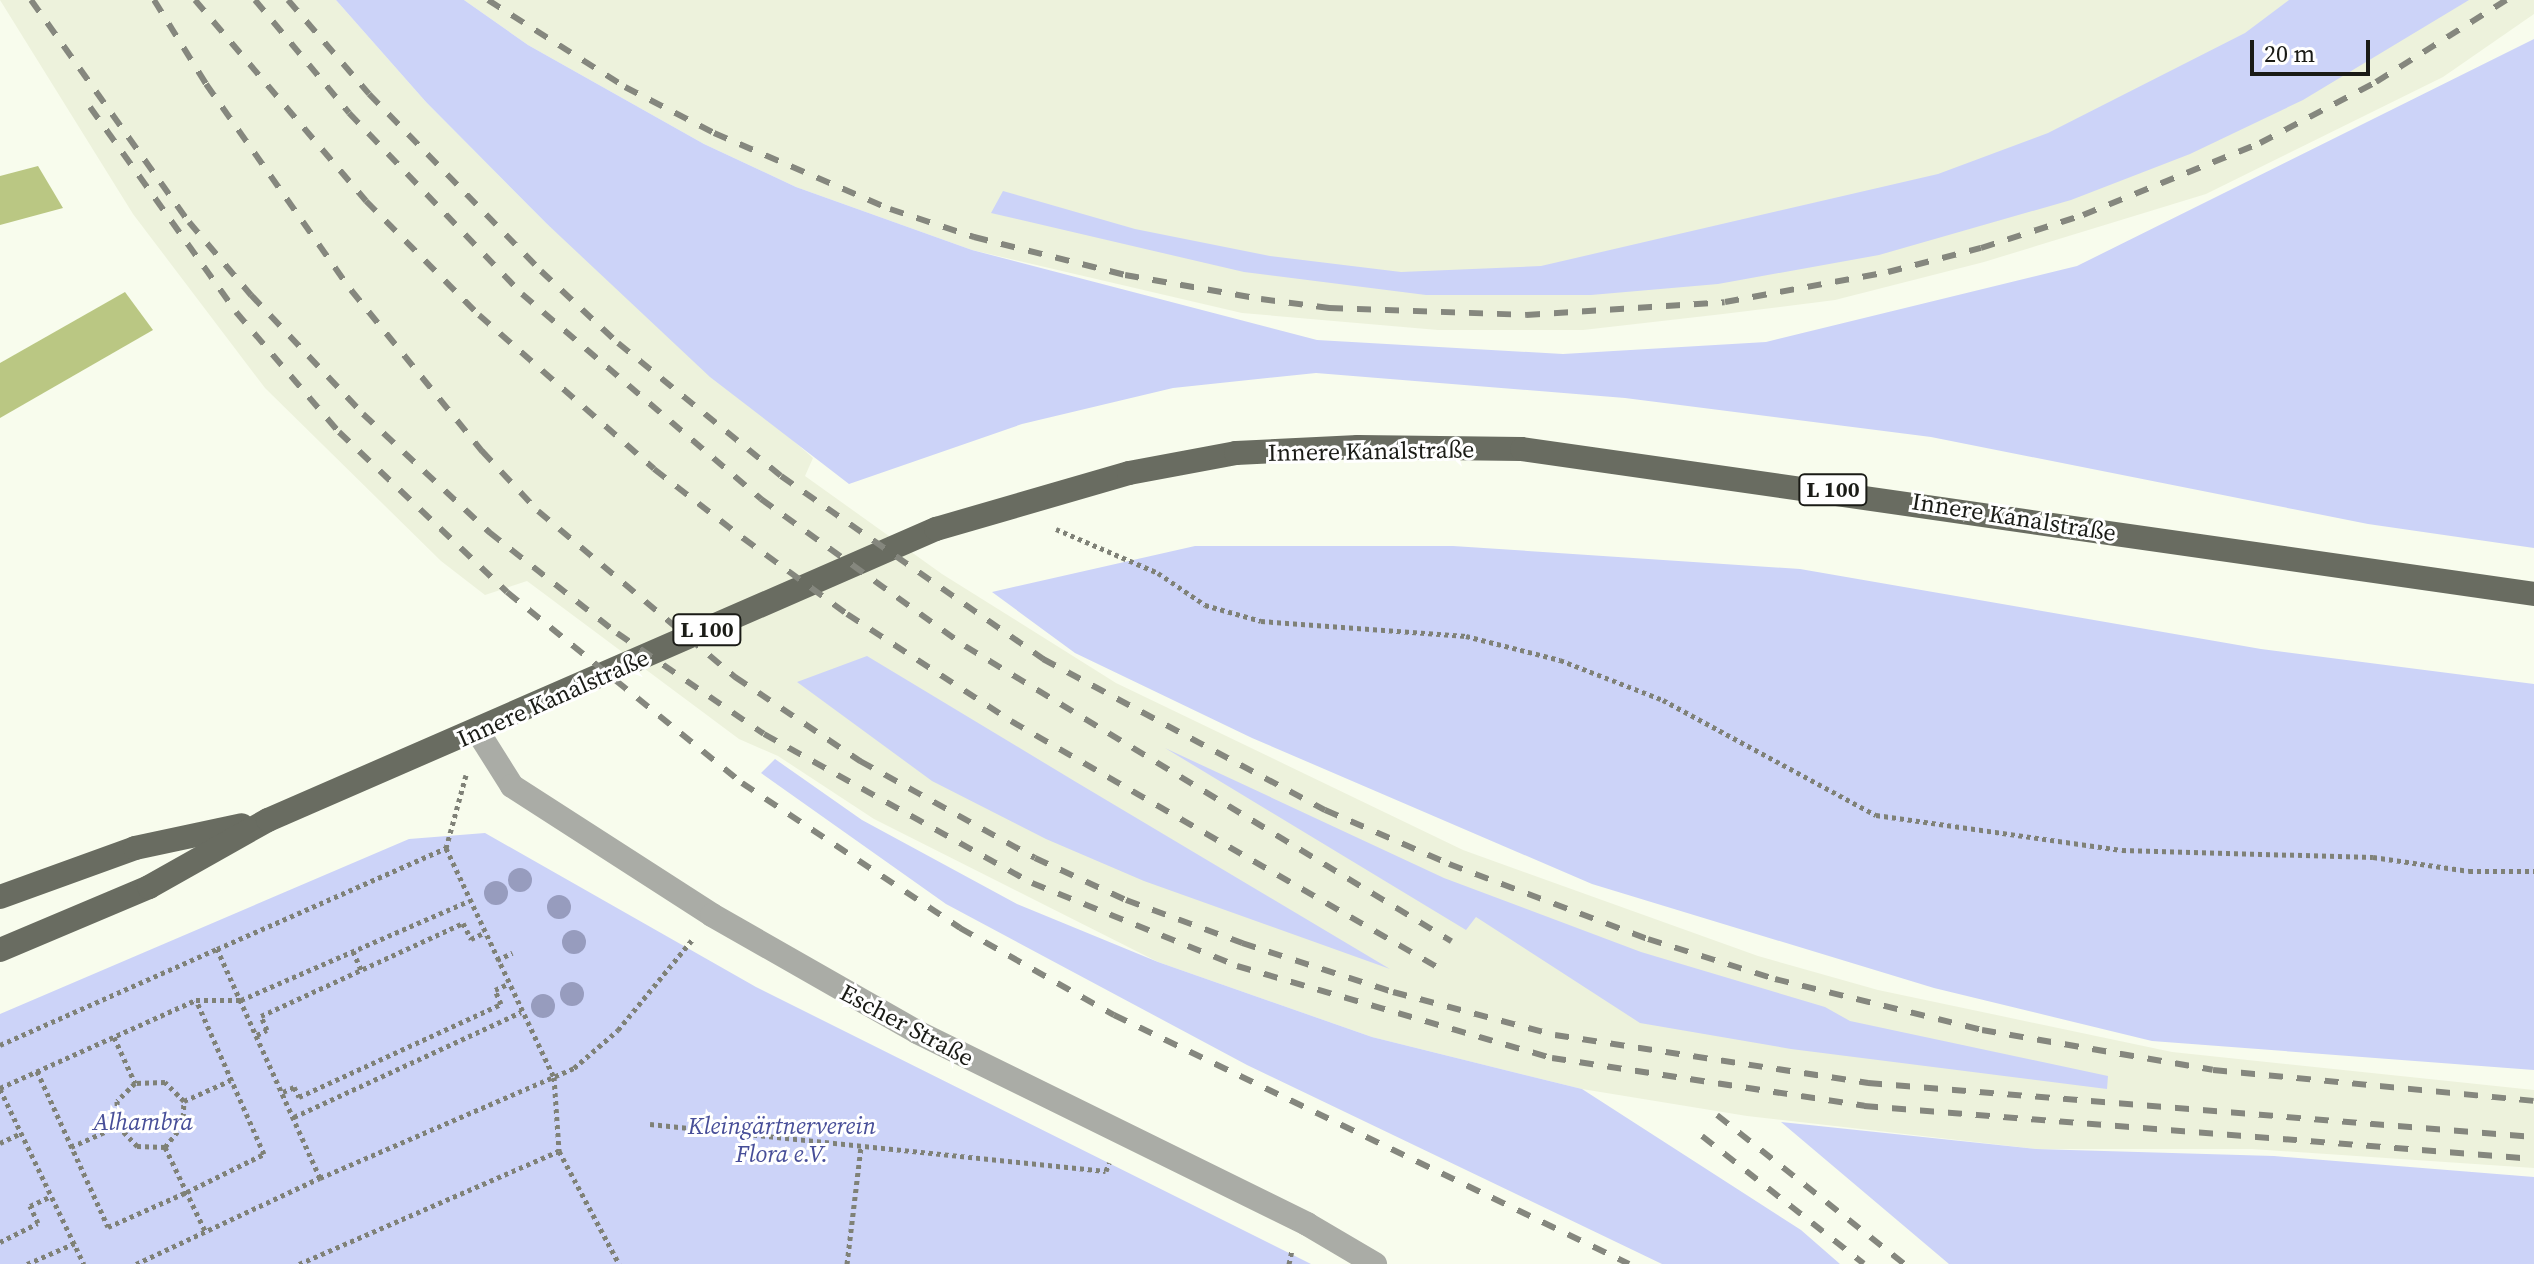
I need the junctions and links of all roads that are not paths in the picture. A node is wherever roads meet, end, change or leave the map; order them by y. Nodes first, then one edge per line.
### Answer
1 (2534, 594) edge
2 (478, 732) junction
3 (268, 820) junction
4 (0, 897) edge
5 (0, 950) edge
6 (1375, 1264) edge

1 - 2 main road, Innere Kanalstraße / L 100
2 - 3 main road, Innere Kanalstraße / L 100
2 - 6 street, Escher Straße
3 - 4 main road, Innere Kanalstraße / L 100
3 - 5 main road, Innere Kanalstraße / L 100

